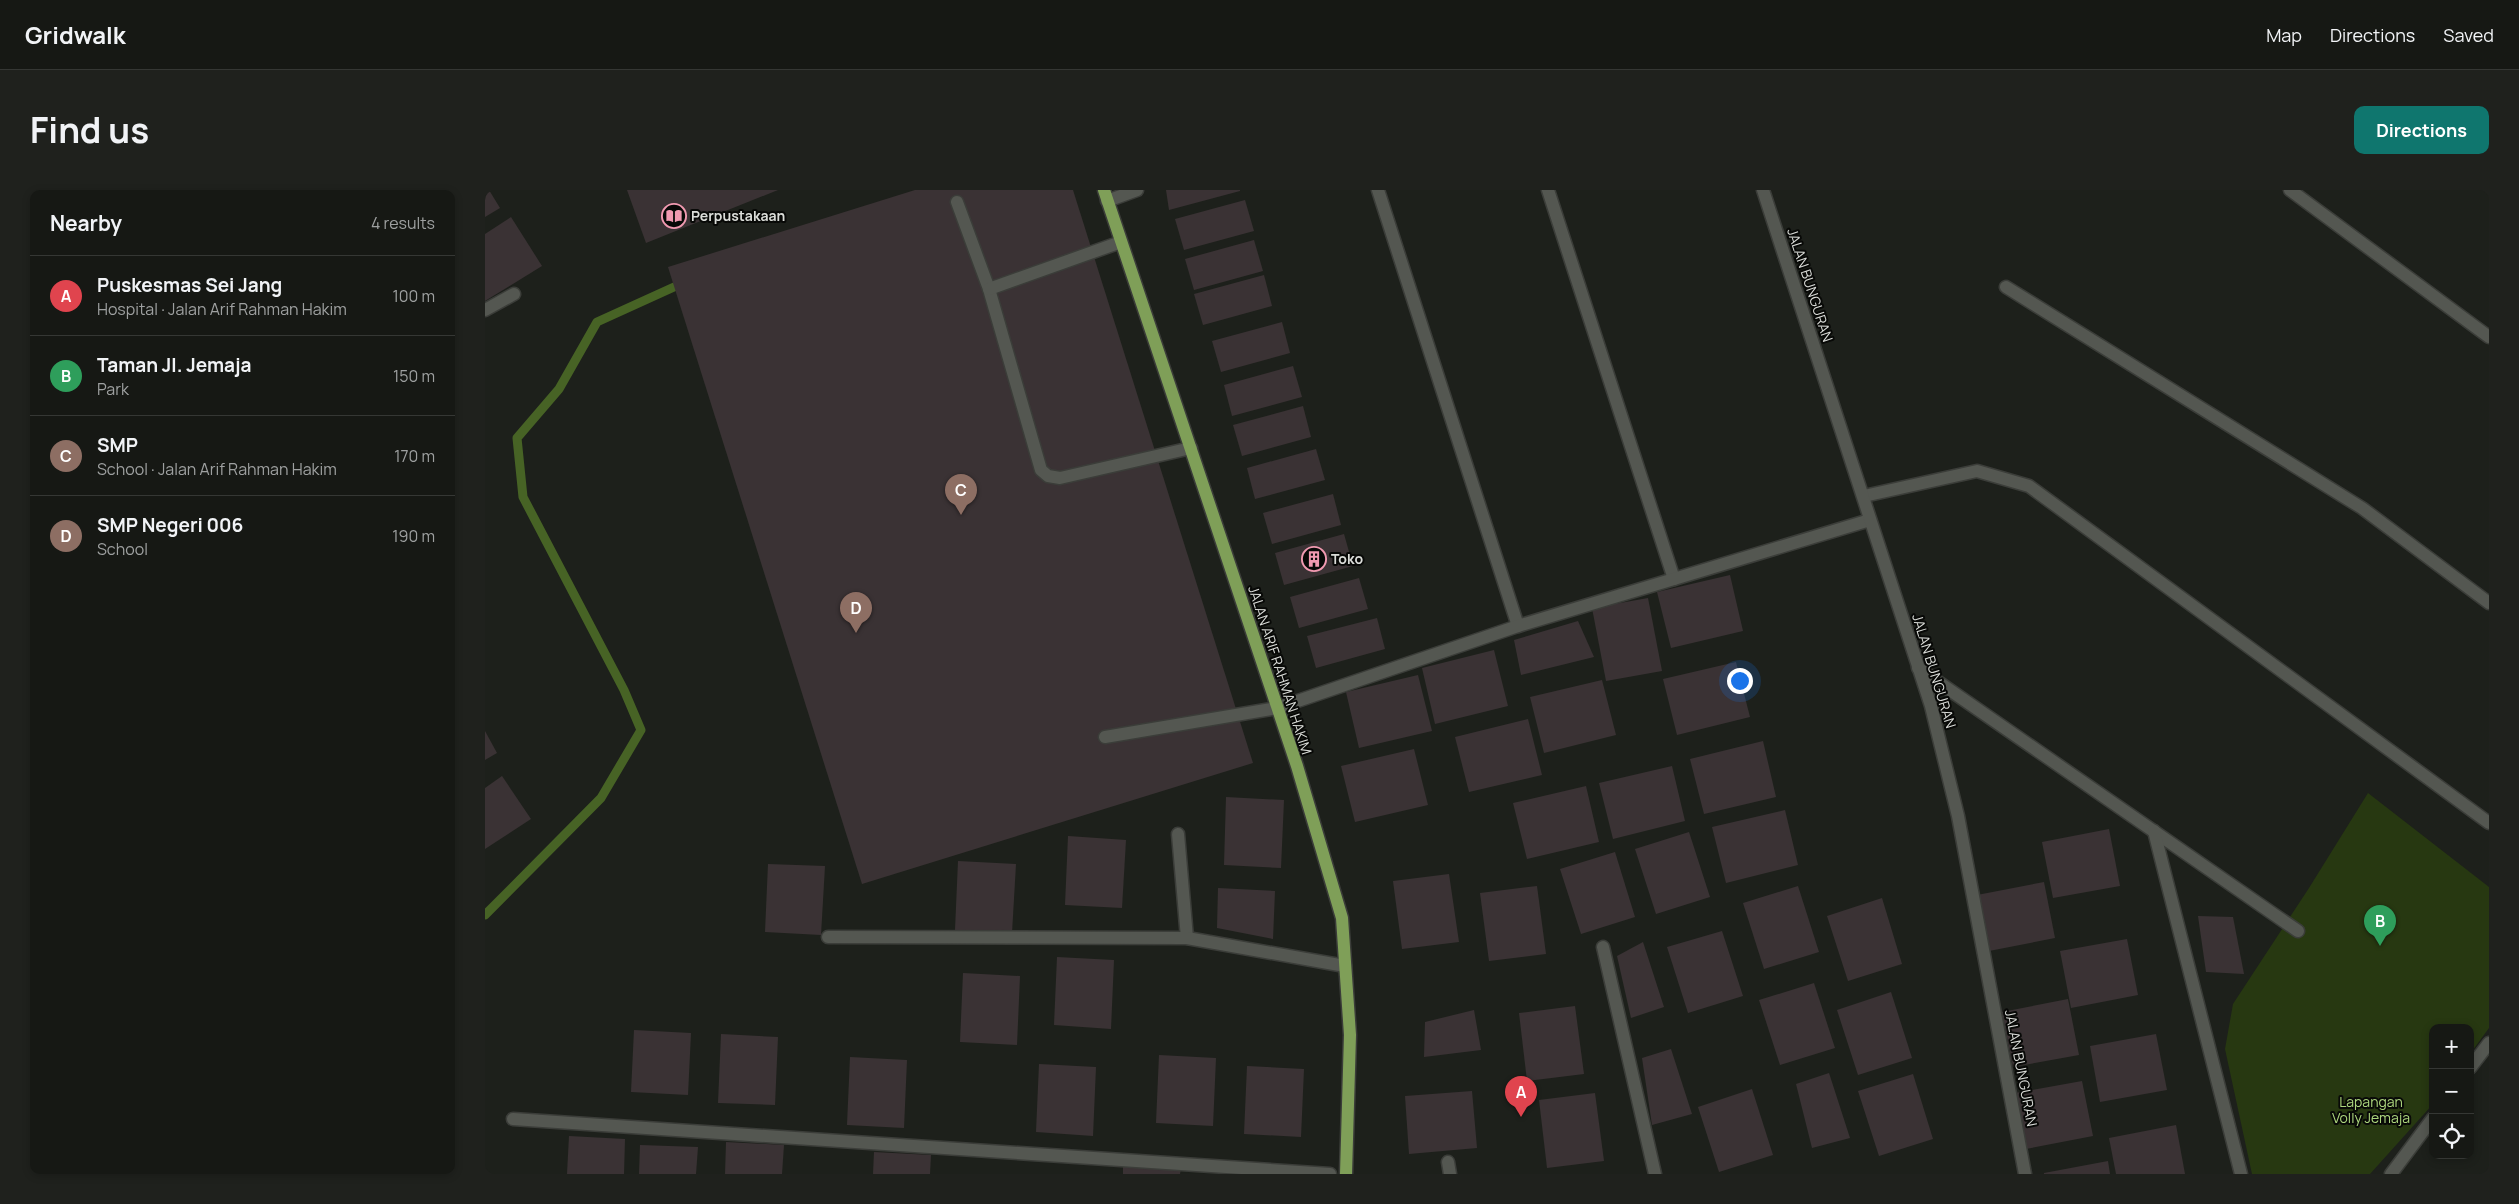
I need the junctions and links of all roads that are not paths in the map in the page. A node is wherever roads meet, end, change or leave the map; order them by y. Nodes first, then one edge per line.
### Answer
1 (1137, 190) edge
2 (1378, 190) edge
3 (1548, 190) edge
4 (1763, 190) edge
5 (2290, 190) edge
6 (1106, 196) edge
7 (957, 202) dead end
8 (1121, 242) junction
9 (2006, 287) dead end
10 (989, 288) junction
11 (514, 294) dead end
12 (485, 310) edge
13 (2489, 338) edge
14 (1191, 448) junction
15 (1864, 496) junction
16 (1870, 520) junction
17 (1673, 579) junction
18 (2489, 603) edge
19 (1518, 626) junction
20 (1918, 668) junction
21 (1277, 708) junction
22 (1105, 737) dead end
23 (2489, 822) edge
24 (2154, 831) junction
25 (1178, 834) dead end
26 (2298, 931) dead end
27 (828, 937) dead end
28 (1187, 938) junction
29 (1603, 947) dead end
30 (1345, 966) junction
31 (2489, 1043) edge
32 (2474, 1063) edge
33 (513, 1119) dead end
34 (2429, 1123) edge
35 (1330, 1174) edge
36 (1347, 1174) edge
37 (1655, 1174) edge
38 (2025, 1174) edge
39 (2241, 1174) edge
40 (2391, 1174) edge

1 - 6 street
2 - 19 street
3 - 17 street
4 - 15 street, JALAN BUNGURAN
5 - 13 street
6 - 8 main road, JALAN ARIF RAHMAN HAKIM
7 - 10 street
8 - 10 street
8 - 14 main road, JALAN ARIF RAHMAN HAKIM
9 - 18 street
10 - 14 street
11 - 12 street
14 - 21 main road, JALAN ARIF RAHMAN HAKIM
15 - 16 street, JALAN BUNGURAN
15 - 23 street
16 - 17 street
16 - 20 street, JALAN BUNGURAN
17 - 19 street
19 - 21 street
20 - 24 street
20 - 38 street, JALAN BUNGURAN
21 - 22 street
21 - 30 main road, JALAN ARIF RAHMAN HAKIM
24 - 26 street
24 - 39 street
25 - 28 street
27 - 28 street
28 - 30 street
29 - 37 street
30 - 36 main road, JALAN ARIF RAHMAN HAKIM
31 - 32 street
33 - 35 street
34 - 40 street

